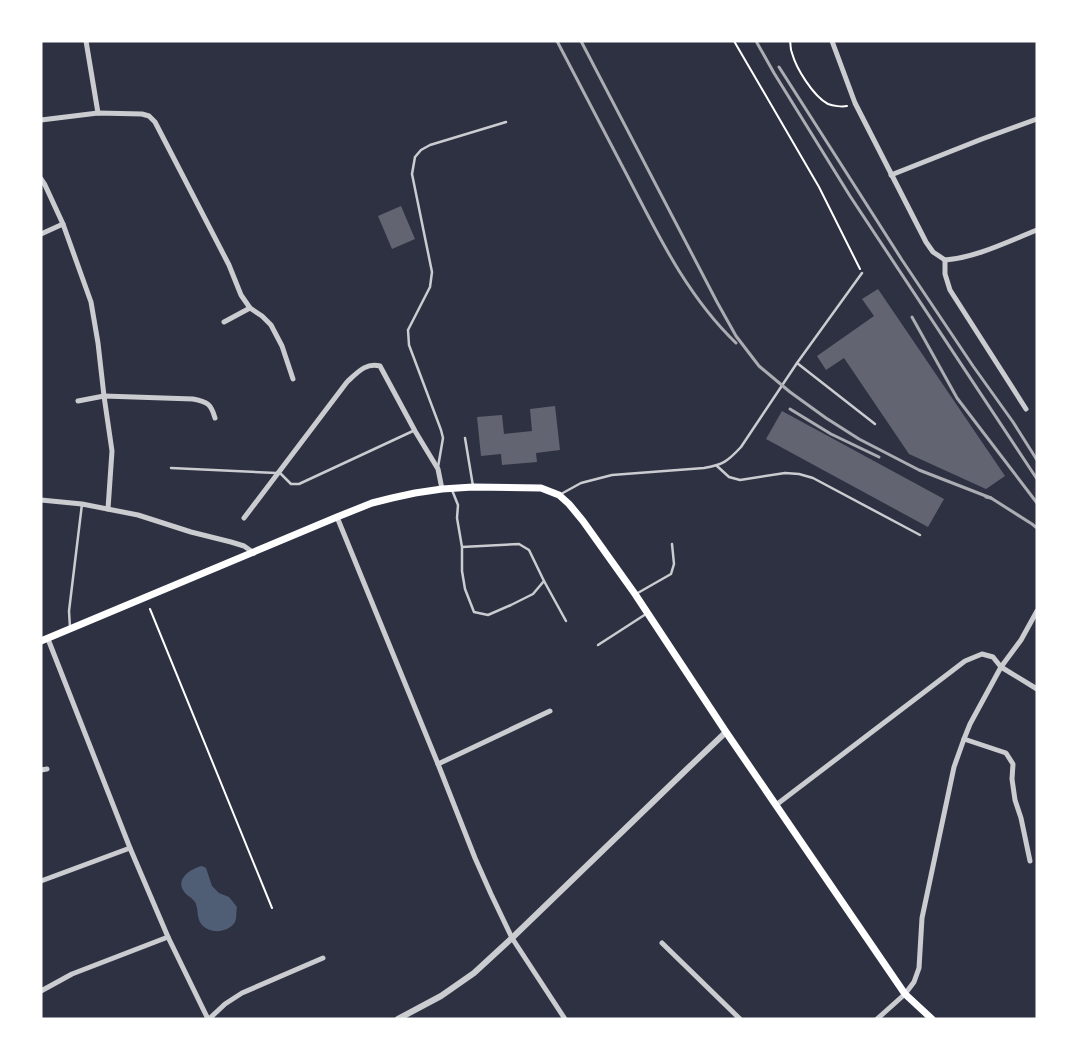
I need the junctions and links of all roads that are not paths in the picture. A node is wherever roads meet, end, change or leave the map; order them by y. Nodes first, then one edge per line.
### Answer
1 (86, 41) edge
2 (832, 41) edge
3 (98, 113) junction
4 (1037, 119) edge
5 (41, 120) edge
6 (506, 122) dead end
7 (891, 175) junction
8 (41, 180) edge
9 (64, 224) junction
10 (1037, 230) edge
11 (41, 234) edge
12 (945, 260) junction
13 (862, 273) road end
14 (250, 308) junction
15 (224, 322) dead end
16 (797, 363) junction
17 (293, 380) dead end
18 (104, 396) junction
19 (78, 401) dead end
20 (1026, 409) dead end
21 (215, 418) dead end
22 (875, 424) dead end
23 (415, 430) junction
24 (465, 438) dead end
25 (717, 466) junction
26 (171, 468) dead end
27 (438, 469) junction
28 (279, 472) junction
29 (473, 487) junction
30 (451, 489) junction
31 (442, 490) junction
32 (559, 495) junction
33 (41, 500) edge
34 (82, 504) junction
35 (108, 509) junction
36 (337, 517) junction
37 (244, 518) dead end
38 (920, 535) dead end
39 (672, 544) dead end
40 (462, 547) junction
41 (254, 553) junction
42 (544, 581) junction
43 (635, 594) junction
44 (1037, 611) edge
45 (647, 613) junction
46 (566, 621) dead end
47 (70, 629) junction
48 (44, 640) edge
49 (598, 645) dead end
50 (1000, 667) junction
51 (1037, 689) edge
52 (550, 711) dead end
53 (726, 732) junction
54 (964, 739) junction
55 (438, 764) junction
56 (776, 804) junction
57 (130, 848) junction
58 (1030, 861) dead end
59 (41, 881) edge
60 (168, 937) junction
61 (512, 938) junction
62 (662, 943) dead end
63 (323, 958) dead end
64 (41, 991) edge
65 (905, 994) junction
66 (209, 1019) edge
67 (398, 1019) edge
68 (565, 1019) edge
69 (740, 1019) edge
70 (876, 1019) edge
71 (932, 1019) edge

1 - 3 street
2 - 7 street
3 - 5 street
3 - 14 street
4 - 7 street
6 - 27 lane
7 - 12 street
8 - 9 street
9 - 11 street
9 - 18 street
10 - 12 street
12 - 20 street
13 - 16 lane
14 - 15 street
14 - 17 street
16 - 22 lane
16 - 25 lane
18 - 19 street
18 - 21 street
18 - 35 street
23 - 27 street
23 - 28 lane
23 - 28 street
24 - 29 lane
25 - 32 lane
25 - 38 lane
26 - 28 lane
27 - 31 street
28 - 37 street
29 - 30 main road
29 - 32 main road
30 - 31 main road
30 - 40 lane
31 - 36 main road
32 - 43 main road
33 - 34 street
34 - 35 street
34 - 47 lane
35 - 41 street
36 - 41 main road
36 - 55 street
39 - 43 lane
40 - 42 lane
40 - 42 lane
41 - 47 main road
42 - 46 lane
43 - 45 main road
44 - 50 street
45 - 49 lane
45 - 53 main road
47 - 48 main road
48 - 57 street
50 - 51 street
50 - 54 street
50 - 56 street
52 - 55 street
53 - 56 main road
53 - 61 street
54 - 58 street
54 - 65 street
55 - 61 street
56 - 65 main road
57 - 59 street
57 - 60 street
60 - 64 street
60 - 66 street
61 - 67 street
61 - 68 street
62 - 69 street
63 - 66 street
65 - 70 street
65 - 71 main road

